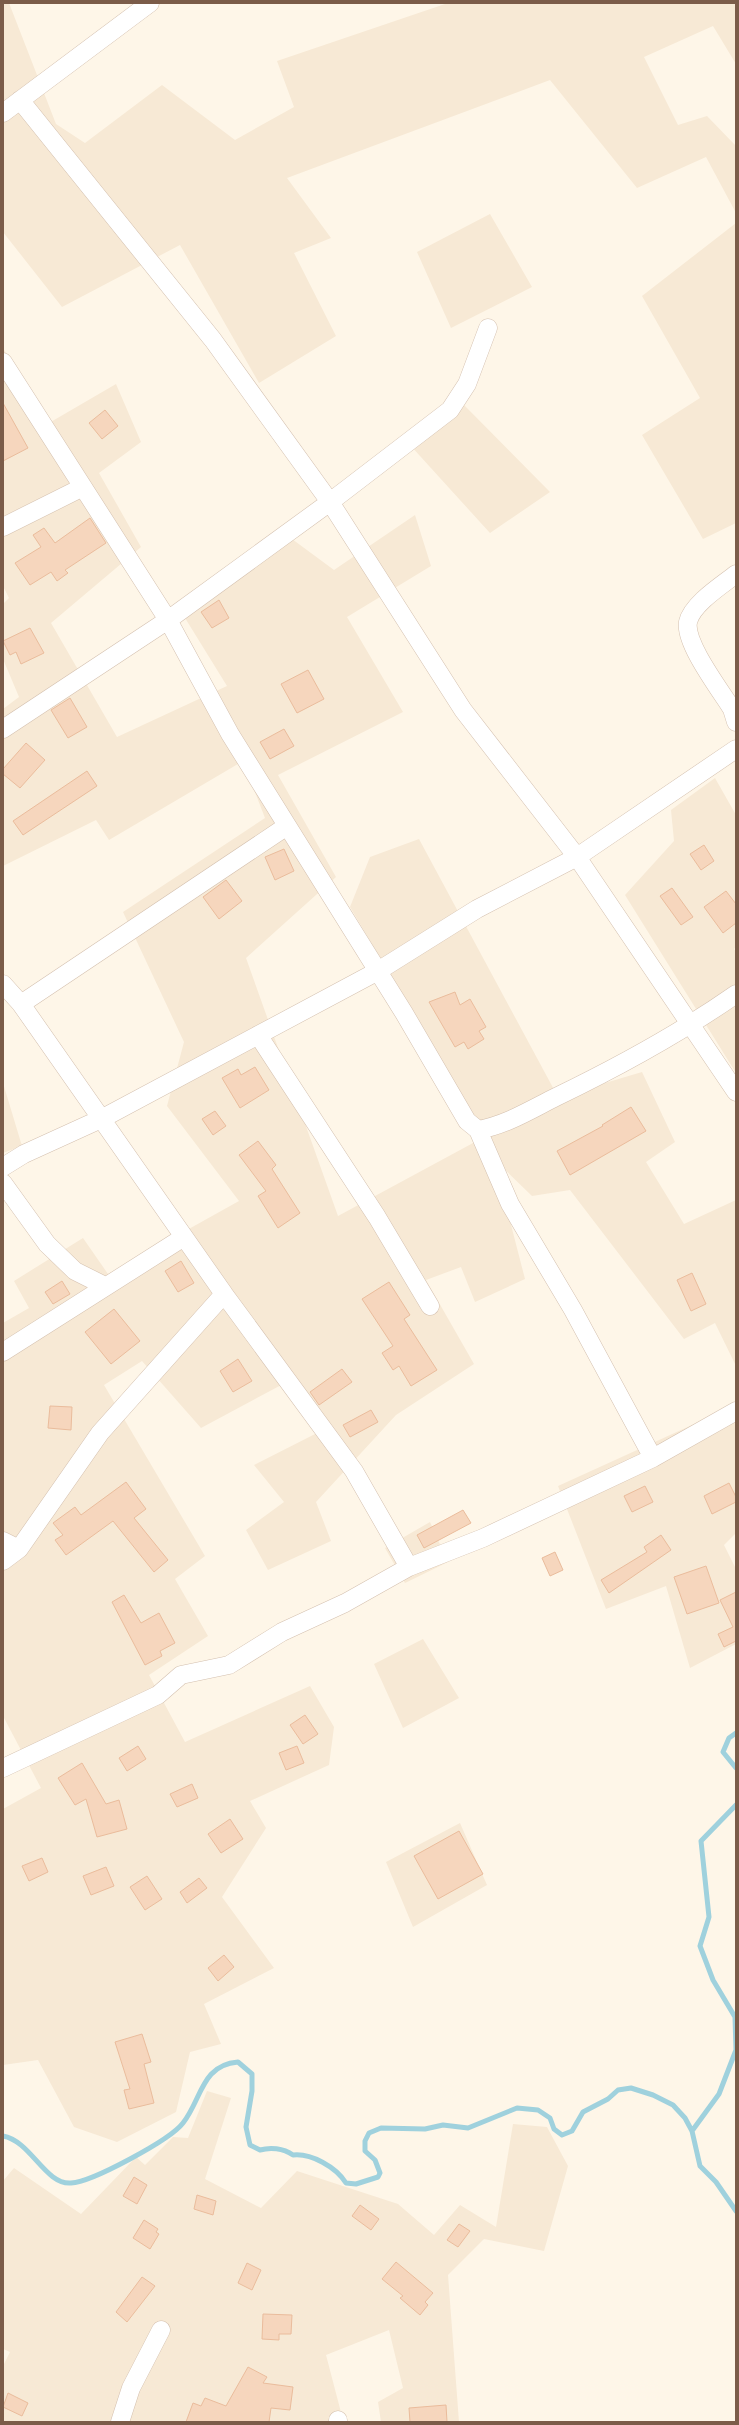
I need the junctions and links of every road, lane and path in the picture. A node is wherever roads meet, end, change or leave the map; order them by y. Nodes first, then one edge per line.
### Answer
1 (150, 3) edge
2 (20, 100) junction
3 (3, 113) edge
4 (488, 328) dead end
5 (3, 362) edge
6 (83, 487) junction
7 (330, 502) junction
8 (3, 526) edge
9 (736, 574) edge
10 (168, 620) junction
11 (736, 722) edge
12 (3, 729) edge
13 (736, 749) edge
14 (287, 826) junction
15 (577, 857) junction
16 (378, 971) junction
17 (3, 984) edge
18 (736, 994) edge
19 (21, 1004) junction
20 (691, 1025) junction
21 (258, 1035) junction
22 (736, 1092) edge
23 (103, 1118) junction
24 (478, 1130) junction
25 (3, 1166) edge
26 (3, 1183) edge
27 (184, 1237) junction
28 (105, 1286) junction
29 (224, 1294) junction
30 (430, 1306) dead end
31 (3, 1352) edge
32 (736, 1411) edge
33 (653, 1458) junction
34 (3, 1541) edge
35 (19, 1549) junction
36 (3, 1561) edge
37 (409, 1567) junction
38 (3, 1768) edge
39 (161, 2330) dead end
40 (120, 2422) edge

1 - 2 street
2 - 3 street
2 - 7 street
4 - 7 street
5 - 6 street
6 - 8 street
6 - 10 street
7 - 10 street
7 - 15 street
9 - 11 street
10 - 12 street
10 - 14 street
13 - 15 street
14 - 16 street
14 - 19 street
15 - 16 street
15 - 20 street
16 - 21 street
16 - 24 street
17 - 19 street
18 - 20 street
19 - 23 street
20 - 22 street
20 - 24 street
21 - 23 street
21 - 30 street
23 - 25 street
23 - 27 street
24 - 33 street
26 - 28 street
27 - 28 street
27 - 29 street
28 - 31 street
29 - 35 street
29 - 37 street
32 - 33 street
33 - 37 street
34 - 35 street
35 - 36 street
37 - 38 street
39 - 40 street

